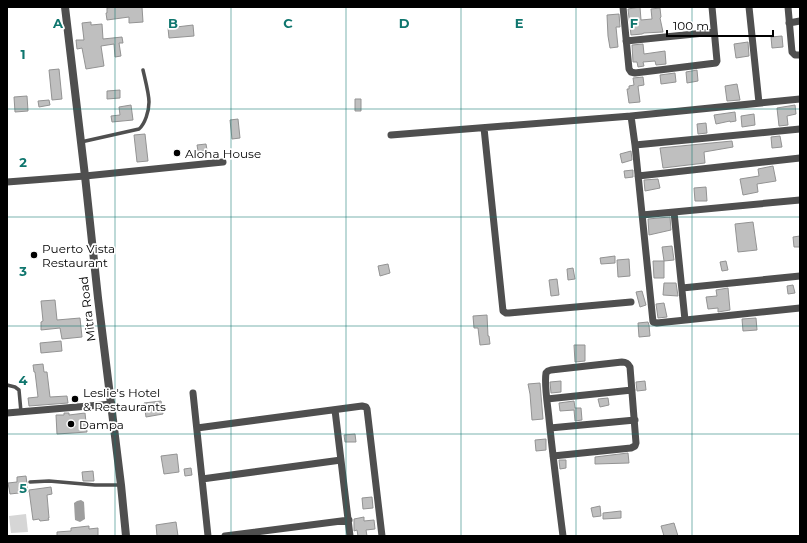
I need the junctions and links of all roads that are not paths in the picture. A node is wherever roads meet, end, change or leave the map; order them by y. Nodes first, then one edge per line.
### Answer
1 (66, 7) edge
2 (623, 7) edge
3 (627, 7) edge
4 (712, 7) edge
5 (749, 7) edge
6 (788, 7) edge
7 (800, 21) edge
8 (789, 23) junction
9 (714, 32) junction
10 (626, 41) junction
11 (800, 55) edge
12 (143, 70) dead end
13 (800, 99) edge
14 (759, 103) junction
15 (631, 116) junction
16 (484, 128) junction
17 (800, 129) edge
18 (391, 135) dead end
19 (81, 142) junction
20 (635, 145) junction
21 (800, 158) edge
22 (223, 162) dead end
23 (85, 176) junction
24 (638, 176) junction
25 (7, 182) edge
26 (800, 200) edge
27 (674, 212) junction
28 (642, 215) junction
29 (800, 276) edge
30 (682, 288) junction
31 (631, 302) dead end
32 (800, 308) edge
33 (685, 320) junction
34 (7, 385) edge
35 (632, 390) junction
36 (193, 393) dead end
37 (547, 399) junction
38 (112, 404) junction
39 (334, 410) junction
40 (22, 412) junction
41 (7, 413) edge
42 (635, 420) junction
43 (197, 428) junction
44 (550, 428) junction
45 (553, 456) junction
46 (341, 460) junction
47 (202, 479) junction
48 (30, 482) dead end
49 (121, 485) junction
50 (348, 520) junction
51 (126, 536) edge
52 (208, 536) edge
53 (225, 536) edge
54 (350, 536) edge
55 (382, 536) edge
56 (563, 536) edge

1 - 19 street, Mitra Road
2 - 3 street
2 - 10 street
4 - 9 street
5 - 14 street
6 - 8 street
7 - 8 street
8 - 11 street
9 - 10 street
9 - 10 street
12 - 19 lane
13 - 14 street
14 - 15 street
15 - 16 street
15 - 20 street
16 - 18 street
16 - 31 street
17 - 20 street
19 - 23 street, Mitra Road
20 - 24 street
21 - 24 street
22 - 23 street
23 - 25 street
23 - 38 street, Mitra Road
24 - 28 street
26 - 27 street
27 - 28 street
27 - 30 street
28 - 33 street
29 - 30 street
30 - 33 street
32 - 33 street
34 - 40 lane
35 - 37 street
35 - 37 street
35 - 42 street
36 - 43 street
37 - 44 street
38 - 40 street
38 - 49 street, Mitra Road
39 - 43 street
39 - 46 street
39 - 55 street
40 - 41 street
42 - 44 street
42 - 45 street
43 - 47 street
44 - 45 street
45 - 56 street
46 - 47 street
46 - 50 street
47 - 52 street
48 - 49 lane
49 - 51 street, Mitra Road
50 - 53 street
50 - 54 street

